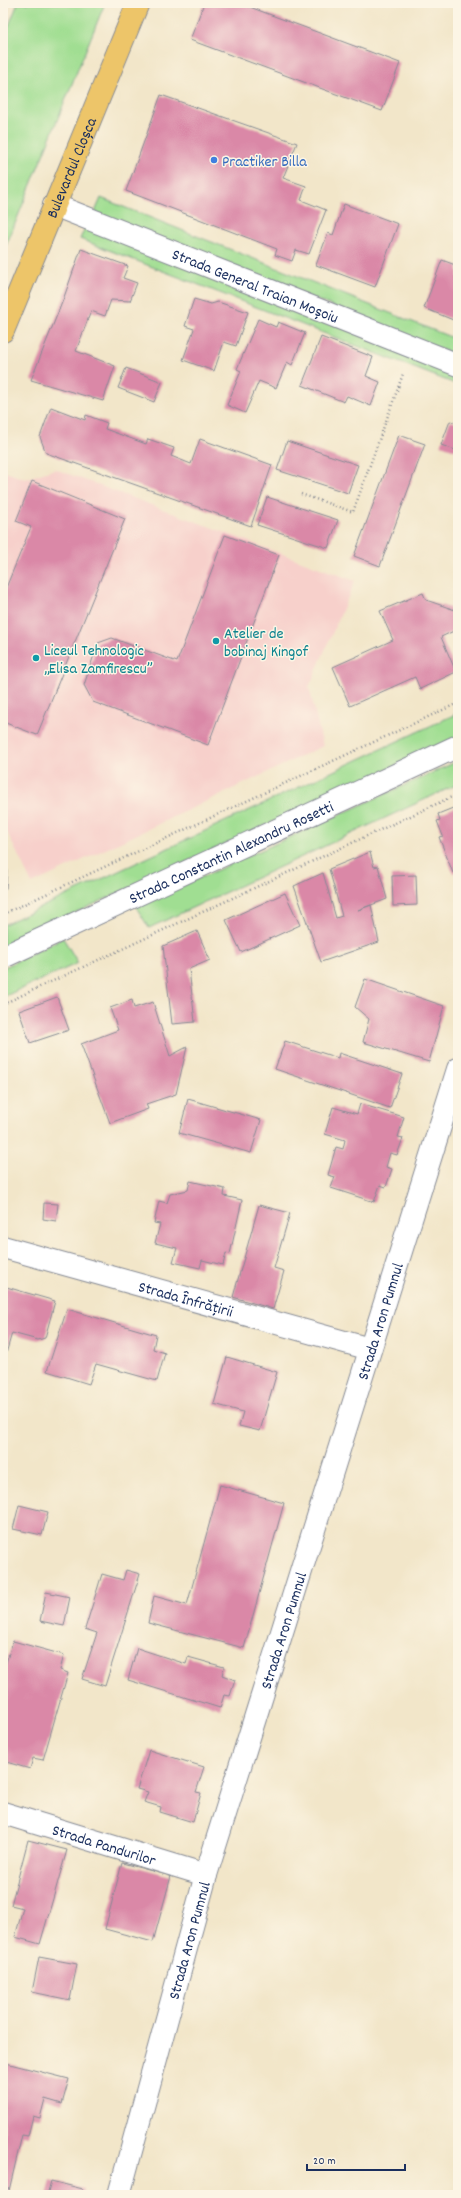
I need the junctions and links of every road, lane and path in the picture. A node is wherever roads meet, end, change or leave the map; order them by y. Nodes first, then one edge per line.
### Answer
1 (138, 3) edge
2 (54, 205) junction
3 (3, 331) edge
4 (413, 347) junction
5 (458, 365) edge
6 (301, 494) dead end
7 (458, 703) edge
8 (458, 746) edge
9 (458, 794) edge
10 (3, 914) edge
11 (3, 957) edge
12 (3, 1004) edge
13 (458, 1069) edge
14 (3, 1247) edge
15 (370, 1349) junction
16 (3, 1813) edge
17 (206, 1875) junction
18 (119, 2195) edge

1 - 2 main road, Bulevardul Cloșca
2 - 3 main road, Bulevardul Cloșca
2 - 4 street, Strada General Traian Moșoiu
4 - 5 street, Strada General Traian Moșoiu
4 - 6 path
7 - 10 path
8 - 11 street, Strada Constantin Alexandru Rosetti
9 - 12 path
13 - 15 street, Strada Aron Pumnul
14 - 15 street, Strada Înfrățirii
15 - 17 street, Strada Aron Pumnul
16 - 17 street, Strada Pandurilor
17 - 18 street, Strada Aron Pumnul

